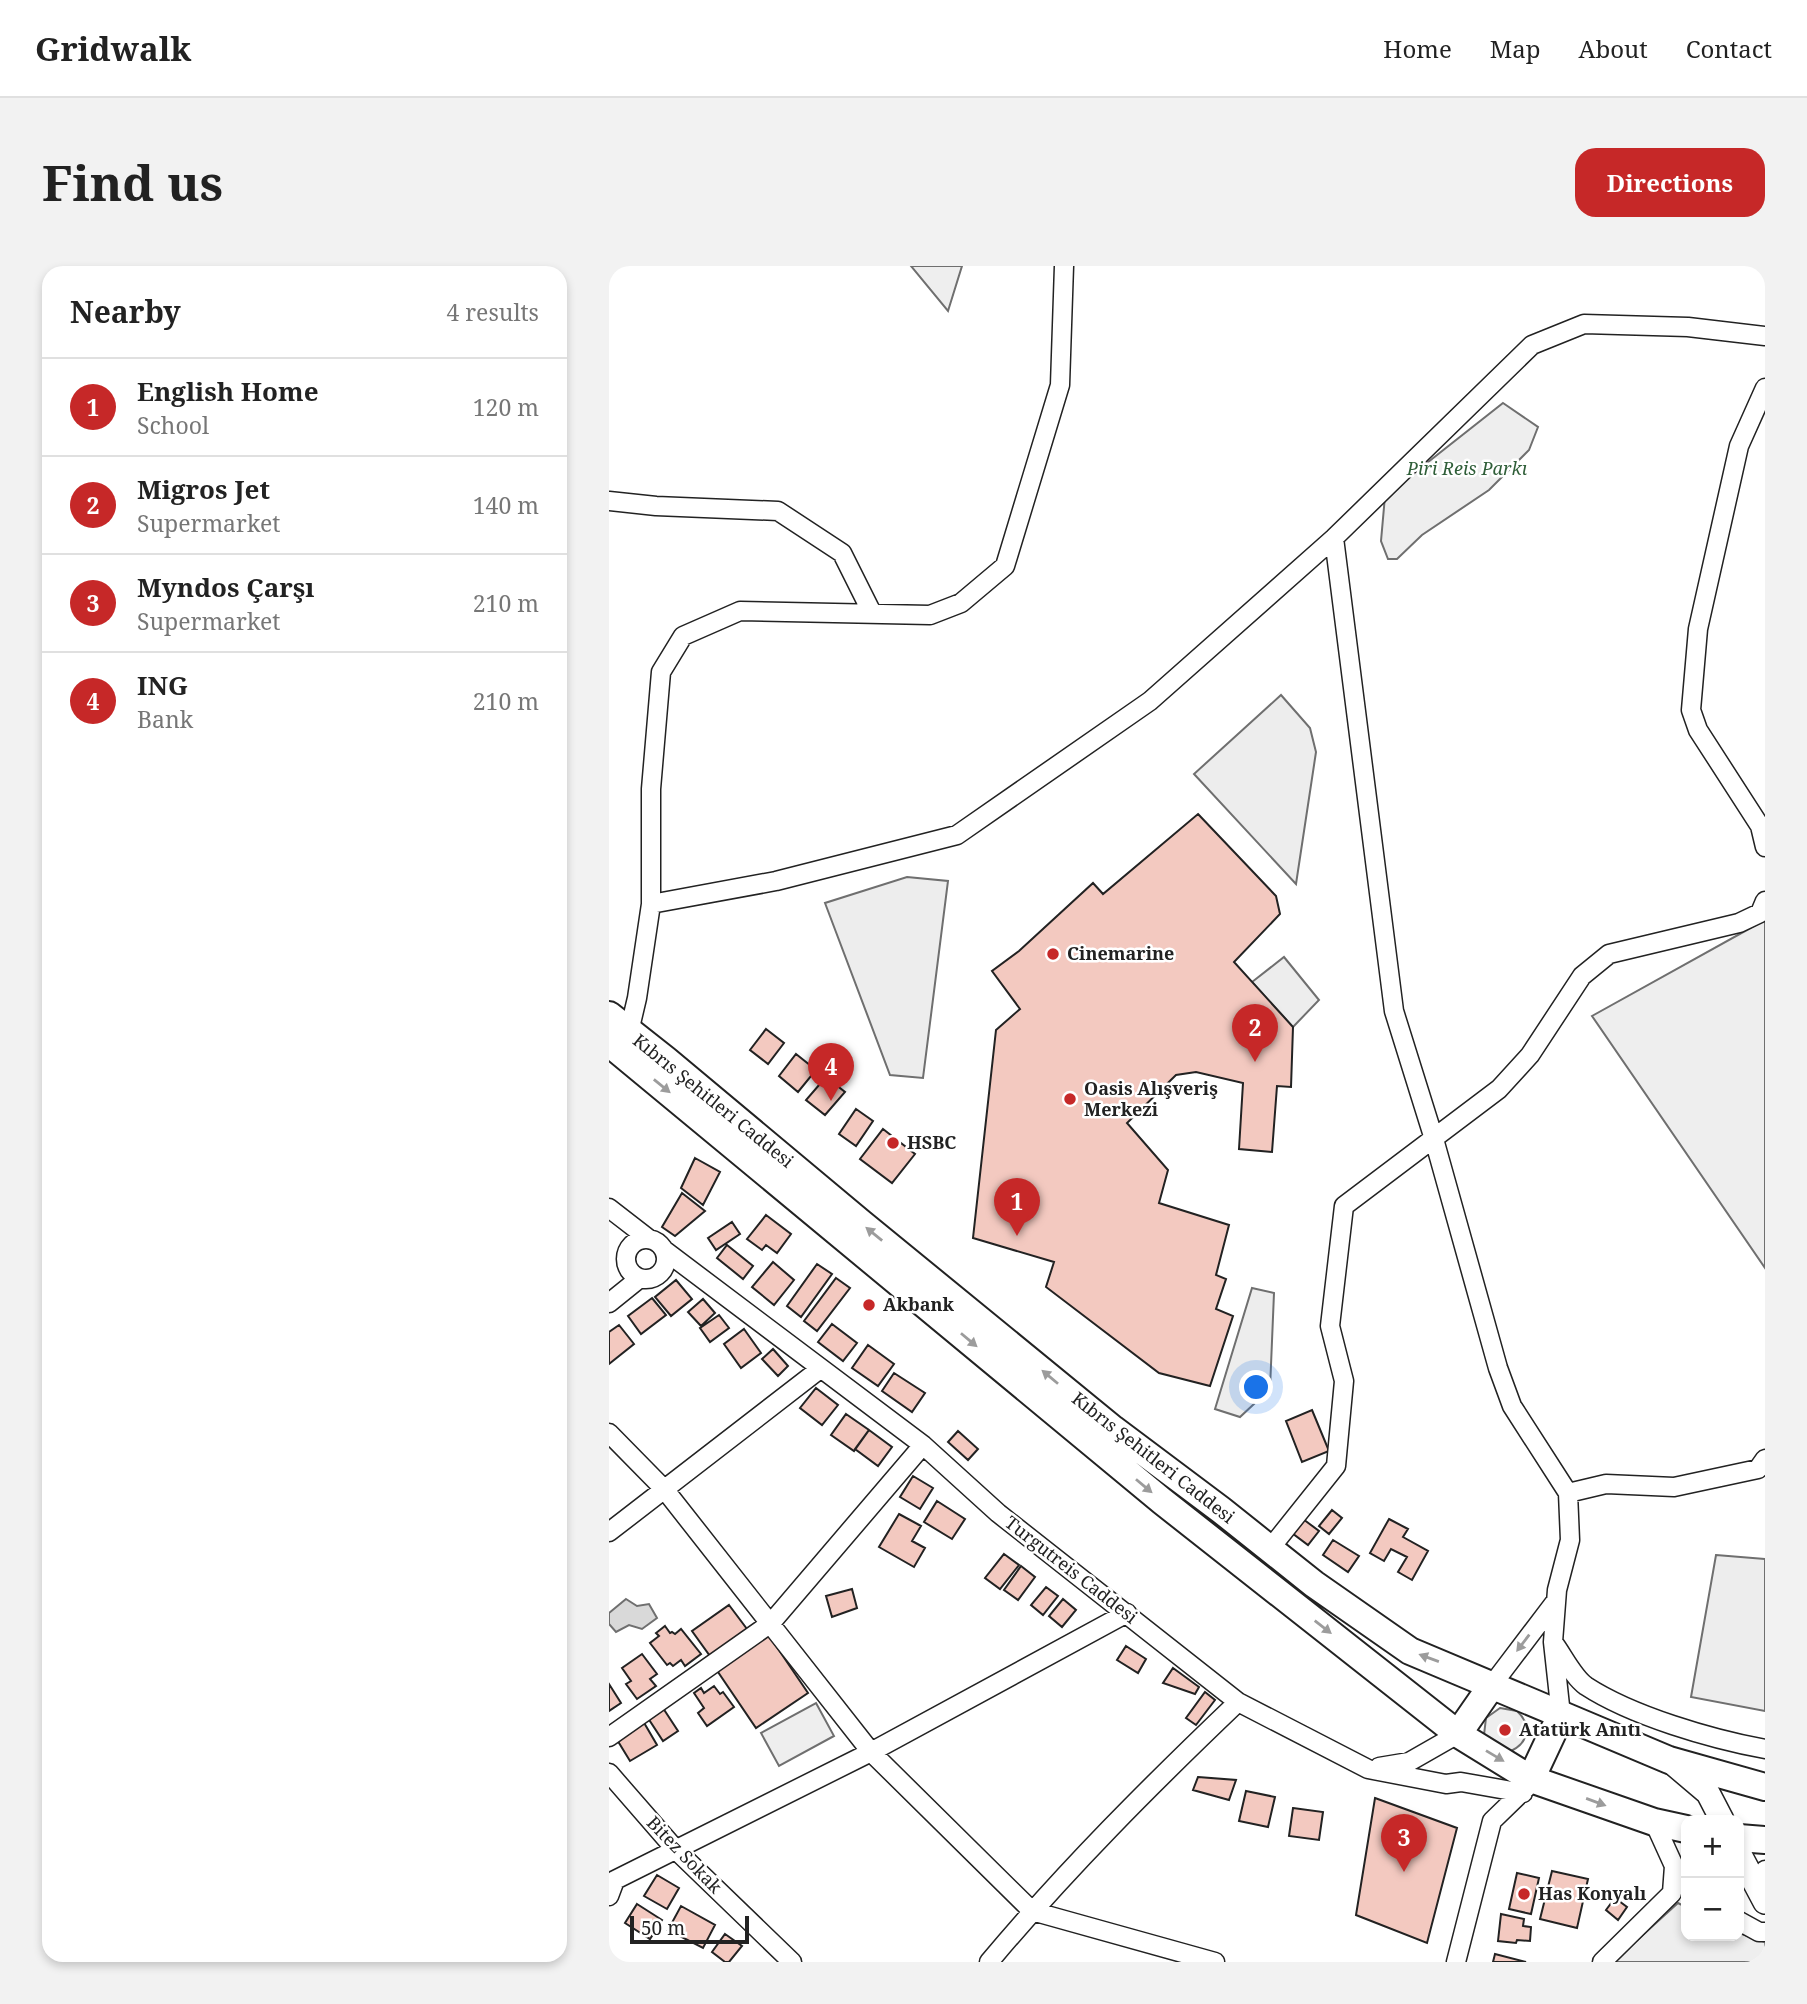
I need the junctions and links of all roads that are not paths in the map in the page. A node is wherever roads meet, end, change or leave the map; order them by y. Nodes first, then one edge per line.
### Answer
1 (1064, 266) edge
2 (1765, 336) edge
3 (1765, 388) edge
4 (609, 500) edge
5 (1334, 538) junction
6 (872, 613) junction
7 (1765, 847) edge
8 (1765, 901) edge
9 (651, 904) junction
10 (616, 1030) edge
11 (1434, 1139) junction
12 (613, 1216) edge
13 (649, 1239) junction
14 (664, 1250) junction
15 (626, 1260) junction
16 (683, 1266) junction
17 (663, 1269) junction
18 (640, 1278) junction
19 (612, 1300) edge
20 (820, 1369) junction
21 (609, 1433) edge
22 (923, 1445) junction
23 (1765, 1459) edge
24 (665, 1490) junction
25 (1568, 1493) junction
26 (609, 1532) edge
27 (1269, 1550) junction
28 (1555, 1602) junction
29 (1127, 1614) junction
30 (771, 1623) junction
31 (1553, 1642) junction
32 (1492, 1685) junction
33 (1238, 1702) junction
34 (1561, 1715) junction
35 (1458, 1734) junction
36 (609, 1737) edge
37 (1765, 1749) edge
38 (871, 1752) junction
39 (1669, 1760) junction
40 (1368, 1769) junction
41 (609, 1773) edge
42 (1527, 1786) junction
43 (1765, 1787) edge
44 (1719, 1815) edge
45 (1654, 1822) junction
46 (1681, 1828) edge
47 (1744, 1838) edge
48 (1765, 1840) edge
49 (676, 1850) junction
50 (1744, 1862) edge
51 (1765, 1870) edge
52 (1680, 1872) edge
53 (1765, 1887) edge
54 (609, 1896) edge
55 (1765, 1902) edge
56 (1032, 1911) junction
57 (1744, 1924) edge
58 (1765, 1933) edge
59 (792, 1962) edge
60 (989, 1962) edge
61 (1215, 1962) edge
62 (1456, 1962) edge
63 (1602, 1962) edge

1 - 6 street
2 - 5 street
3 - 7 street
4 - 6 street
5 - 9 street
5 - 11 street
6 - 9 street
8 - 11 street
9 - 10 street
27 -> 10 highway, Kıbrıs Şehitleri Caddesi
10 -> 35 highway, Kıbrıs Şehitleri Caddesi
11 - 25 street
11 - 27 street
12 - 13 street
12 - 15 street
13 - 14 street
13 - 15 street
14 - 16 street, Turgutreis Caddesi
14 - 17 street
15 - 18 street
15 - 19 street
16 - 17 street
16 - 20 street, Turgutreis Caddesi
17 - 18 street
18 - 19 street
20 - 22 street, Turgutreis Caddesi
20 - 24 street
21 - 24 street
22 - 29 street, Turgutreis Caddesi
22 - 30 street
23 - 25 street
24 - 26 street
24 - 30 street
25 - 28 street
32 -> 27 highway, Kıbrıs Şehitleri Caddesi
28 - 31 street
28 -> 32 street
29 - 33 street, Turgutreis Caddesi
29 - 38 street
30 - 36 street
30 - 38 street
31 - 34 street
31 - 37 street
32 - 34 highway, Kıbrıs Şehitleri Caddesi
32 - 35 highway
33 - 40 street, Turgutreis Caddesi
33 - 56 street
34 - 39 highway, Kıbrıs Şehitleri Caddesi
34 - 42 highway
35 - 40 street
35 -> 42 highway, Kıbrıs Şehitleri Caddesi
38 - 49 street
38 - 56 street
39 - 43 highway, Kıbrıs Şehitleri Caddesi
39 - 44 main road
40 - 42 street, Turgutreis Caddesi
41 - 49 street, Bitez Sokak
42 -> 45 highway, Kıbrıs Şehitleri Caddesi
42 - 62 street
45 - 46 highway, Kıbrıs Şehitleri Caddesi
45 - 52 street
47 - 48 highway
49 - 54 street
49 - 59 street, Bitez Sokak
50 - 55 main road
51 - 53 street
52 - 63 street
56 - 60 street
56 - 61 street
57 - 58 street

